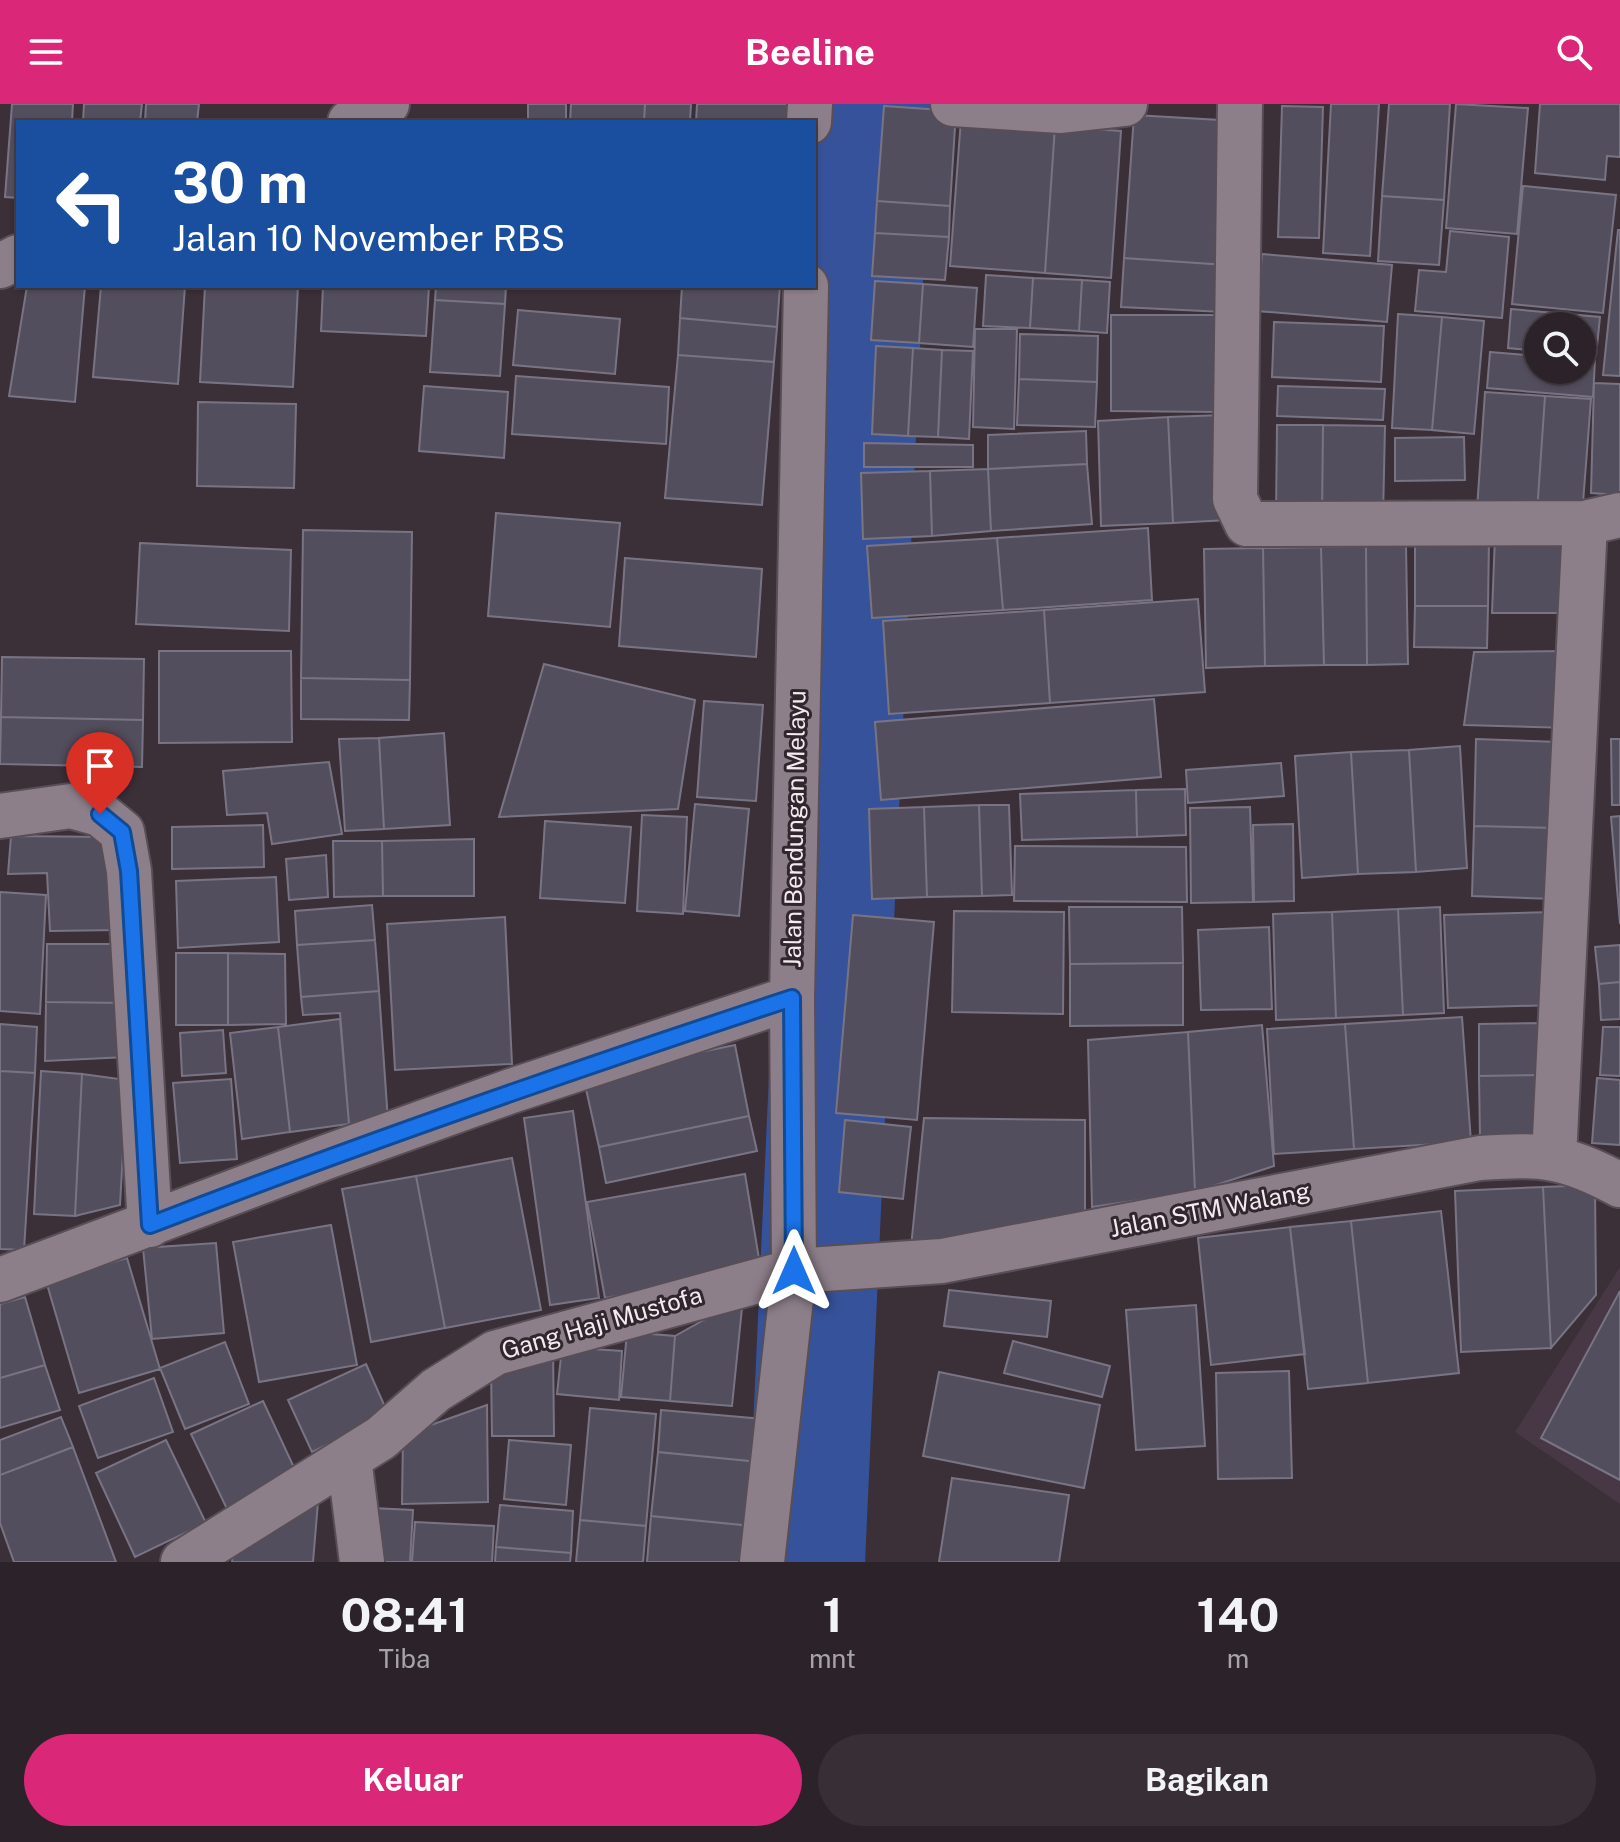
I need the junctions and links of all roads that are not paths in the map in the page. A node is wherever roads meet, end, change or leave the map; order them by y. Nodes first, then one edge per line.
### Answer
1 (387, 104) edge
2 (953, 104) edge
3 (1125, 104) edge
4 (1240, 104) edge
5 (354, 120) edge
6 (806, 288) edge
7 (1602, 519) edge
8 (0, 816) edge
9 (792, 998) junction
10 (1554, 1158) junction
11 (1620, 1185) edge
12 (150, 1225) junction
13 (806, 1270) junction
14 (0, 1280) edge
15 (349, 1458) junction
16 (183, 1562) edge
17 (362, 1562) edge
18 (762, 1562) edge

1 - 5 street
2 - 3 street
4 - 7 street
6 - 9 street, Jalan Bendungan Melayu
7 - 10 street
8 - 12 street
9 - 12 street
9 - 13 street, Jalan Bendungan Melayu
10 - 11 street, Jalan STM Walang
10 - 13 street, Jalan STM Walang
12 - 14 street
13 - 15 street, Gang Haji Mustofa
13 - 18 street, Jalan Bendungan Melayu
15 - 16 street, Gang Haji Mustofa
15 - 17 street

